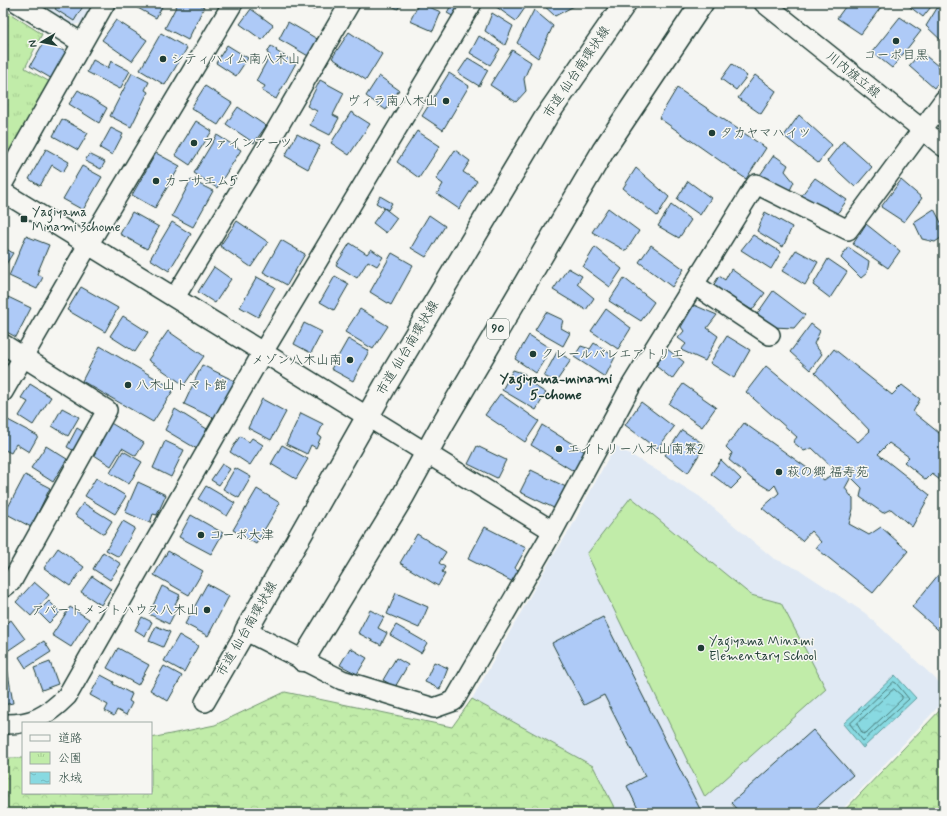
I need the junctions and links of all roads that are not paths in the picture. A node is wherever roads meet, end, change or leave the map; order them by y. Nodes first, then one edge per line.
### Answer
1 (18, 3) edge
2 (105, 3) edge
3 (233, 3) edge
4 (350, 3) edge
5 (472, 3) edge
6 (625, 3) edge
7 (702, 3) edge
8 (764, 3) edge
9 (82, 43) junction
10 (944, 100) edge
11 (922, 130) junction
12 (944, 147) edge
13 (3, 183) edge
14 (3, 192) edge
15 (88, 245) junction
16 (695, 285) junction
17 (175, 297) junction
18 (770, 335) dead end
19 (3, 344) edge
20 (263, 352) junction
21 (23, 356) junction
22 (3, 392) edge
23 (368, 418) junction
24 (427, 454) junction
25 (553, 532) junction
26 (3, 588) edge
27 (246, 631) junction
28 (303, 660) junction
29 (205, 702) dead end
30 (22, 722) edge
31 (25, 722) edge
32 (3, 724) edge

1 - 9 street
2 - 9 street
3 - 15 street
4 - 17 street
5 - 20 street
6 - 23 main road, 市道 仙台南環状線
7 - 24 main road, 90
8 - 11 street, 川内旗立線
9 - 13 street
10 - 11 street
11 - 12 street, 川内旗立線
11 - 16 street
14 - 15 street
15 - 17 street
15 - 21 street
16 - 18 street
16 - 25 street
17 - 20 street
19 - 21 street
20 - 23 street
20 - 31 street
21 - 22 street
21 - 26 street
23 - 24 street
23 - 27 main road, 市道 仙台南環状線
24 - 25 street
24 - 28 main road, 90
25 - 28 street
27 - 28 street
27 - 29 street, 市道 仙台南環状線
30 - 32 street

